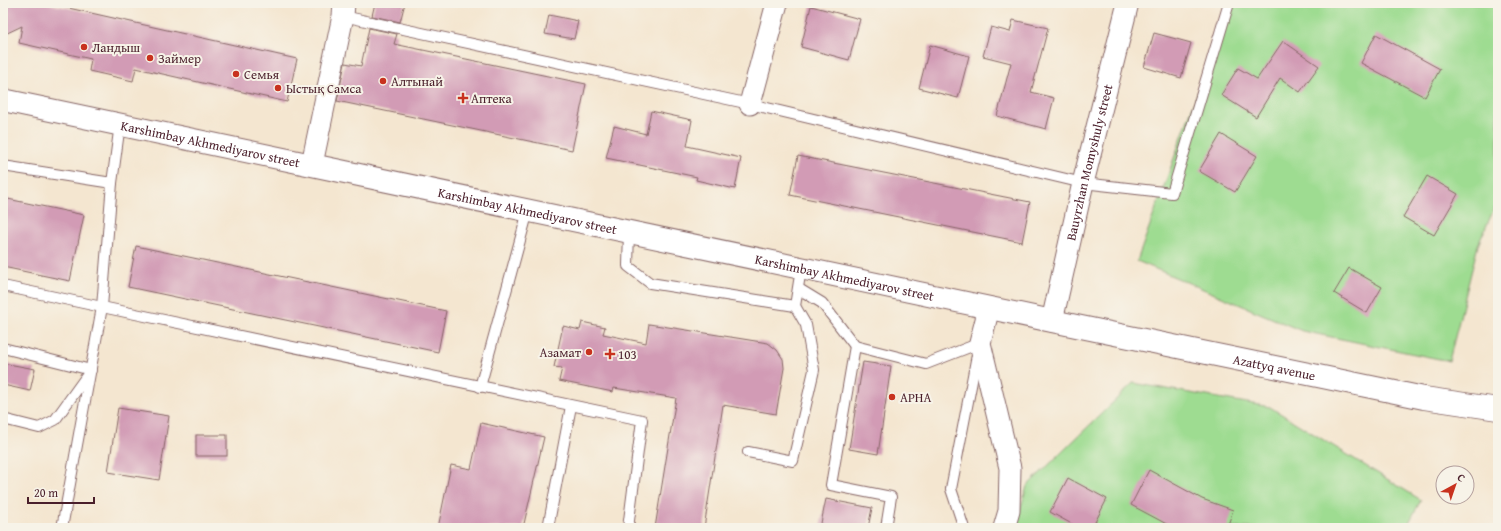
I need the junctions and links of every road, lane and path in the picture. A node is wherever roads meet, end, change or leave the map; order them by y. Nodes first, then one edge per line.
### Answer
1 (777, 3) edge
2 (1128, 3) edge
3 (1229, 3) edge
4 (344, 9) edge
5 (3, 100) edge
6 (750, 104) junction
7 (120, 124) junction
8 (312, 164) junction
9 (3, 166) edge
10 (112, 183) junction
11 (1083, 183) junction
12 (528, 211) junction
13 (628, 231) junction
14 (800, 279) junction
15 (3, 286) edge
16 (795, 306) junction
17 (102, 307) junction
18 (989, 308) junction
19 (1052, 321) junction
20 (980, 343) junction
21 (855, 346) junction
22 (3, 348) edge
23 (91, 370) junction
24 (480, 387) junction
25 (570, 406) junction
26 (1498, 409) edge
27 (3, 419) edge
28 (748, 452) dead end
29 (62, 528) edge
30 (548, 528) edge
31 (628, 528) edge
32 (886, 528) edge
33 (964, 528) edge
34 (1004, 528) edge

1 - 6 street
2 - 11 street, Bauyrzhan Momyshuly street
3 - 11 lane
4 - 6 lane
4 - 8 street
5 - 7 main road, Karshimbay Akhmediyarov street
6 - 11 lane
7 - 8 main road, Karshimbay Akhmediyarov street
7 - 10 lane
8 - 12 main road, Karshimbay Akhmediyarov street
9 - 10 lane
10 - 17 lane
11 - 19 street, Bauyrzhan Momyshuly street
12 - 13 main road, Karshimbay Akhmediyarov street
12 - 24 lane
13 - 14 main road, Karshimbay Akhmediyarov street
13 - 16 lane
14 - 16 lane
14 - 18 main road, Karshimbay Akhmediyarov street
14 - 21 lane
15 - 17 lane
16 - 28 lane
17 - 23 lane
17 - 24 lane
18 - 19 main road, Karshimbay Akhmediyarov street
18 - 20 street
19 - 26 main road, Azattyq avenue
20 - 21 lane
20 - 33 lane
20 - 34 street
21 - 32 lane
22 - 23 lane
23 - 27 lane
23 - 29 lane
24 - 25 lane
25 - 30 lane
25 - 31 lane

